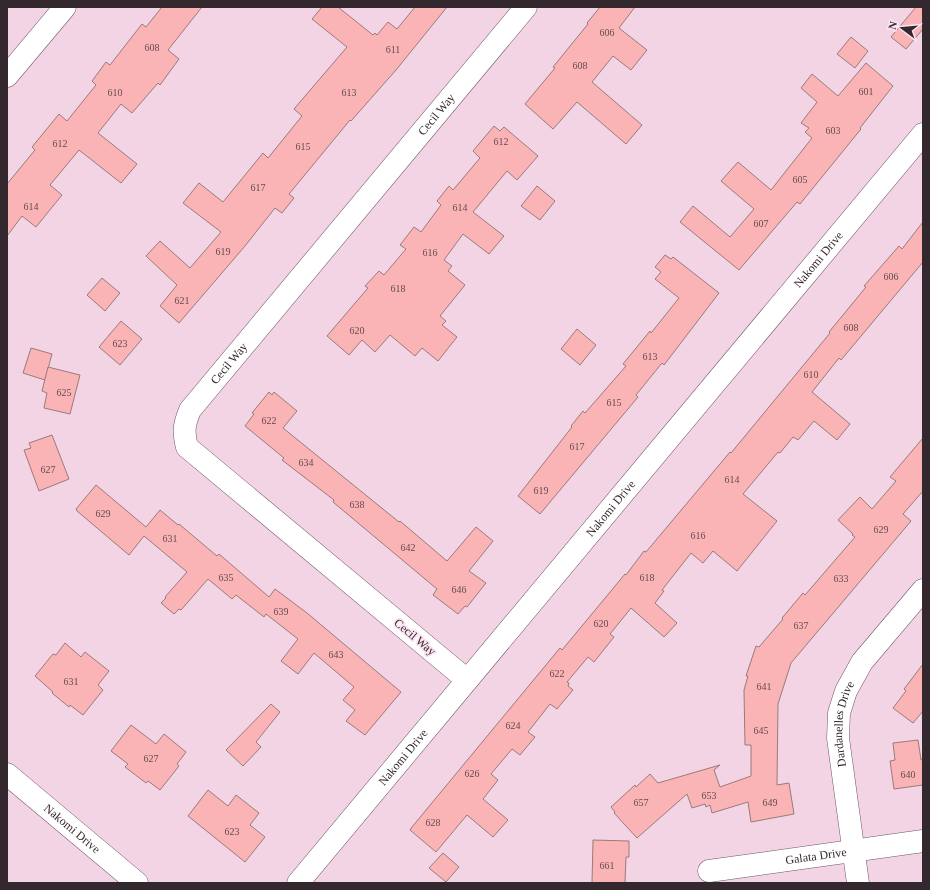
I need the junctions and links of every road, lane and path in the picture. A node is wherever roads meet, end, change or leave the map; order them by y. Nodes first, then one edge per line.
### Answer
1 (65, 7) edge
2 (526, 7) edge
3 (7, 76) edge
4 (923, 134) edge
5 (923, 590) edge
6 (467, 680) junction
7 (7, 774) edge
8 (923, 841) edge
9 (854, 851) junction
10 (709, 871) dead end
11 (137, 883) edge
12 (298, 883) edge
13 (858, 883) edge

1 - 3 street
2 - 6 street, Cecil Way
4 - 6 street, Nakomi Drive
5 - 9 street, Dardanelles Drive
6 - 12 street, Nakomi Drive
7 - 11 street, Nakomi Drive
8 - 9 street, Galata Drive
9 - 10 street, Galata Drive
9 - 13 street, Dardanelles Drive

